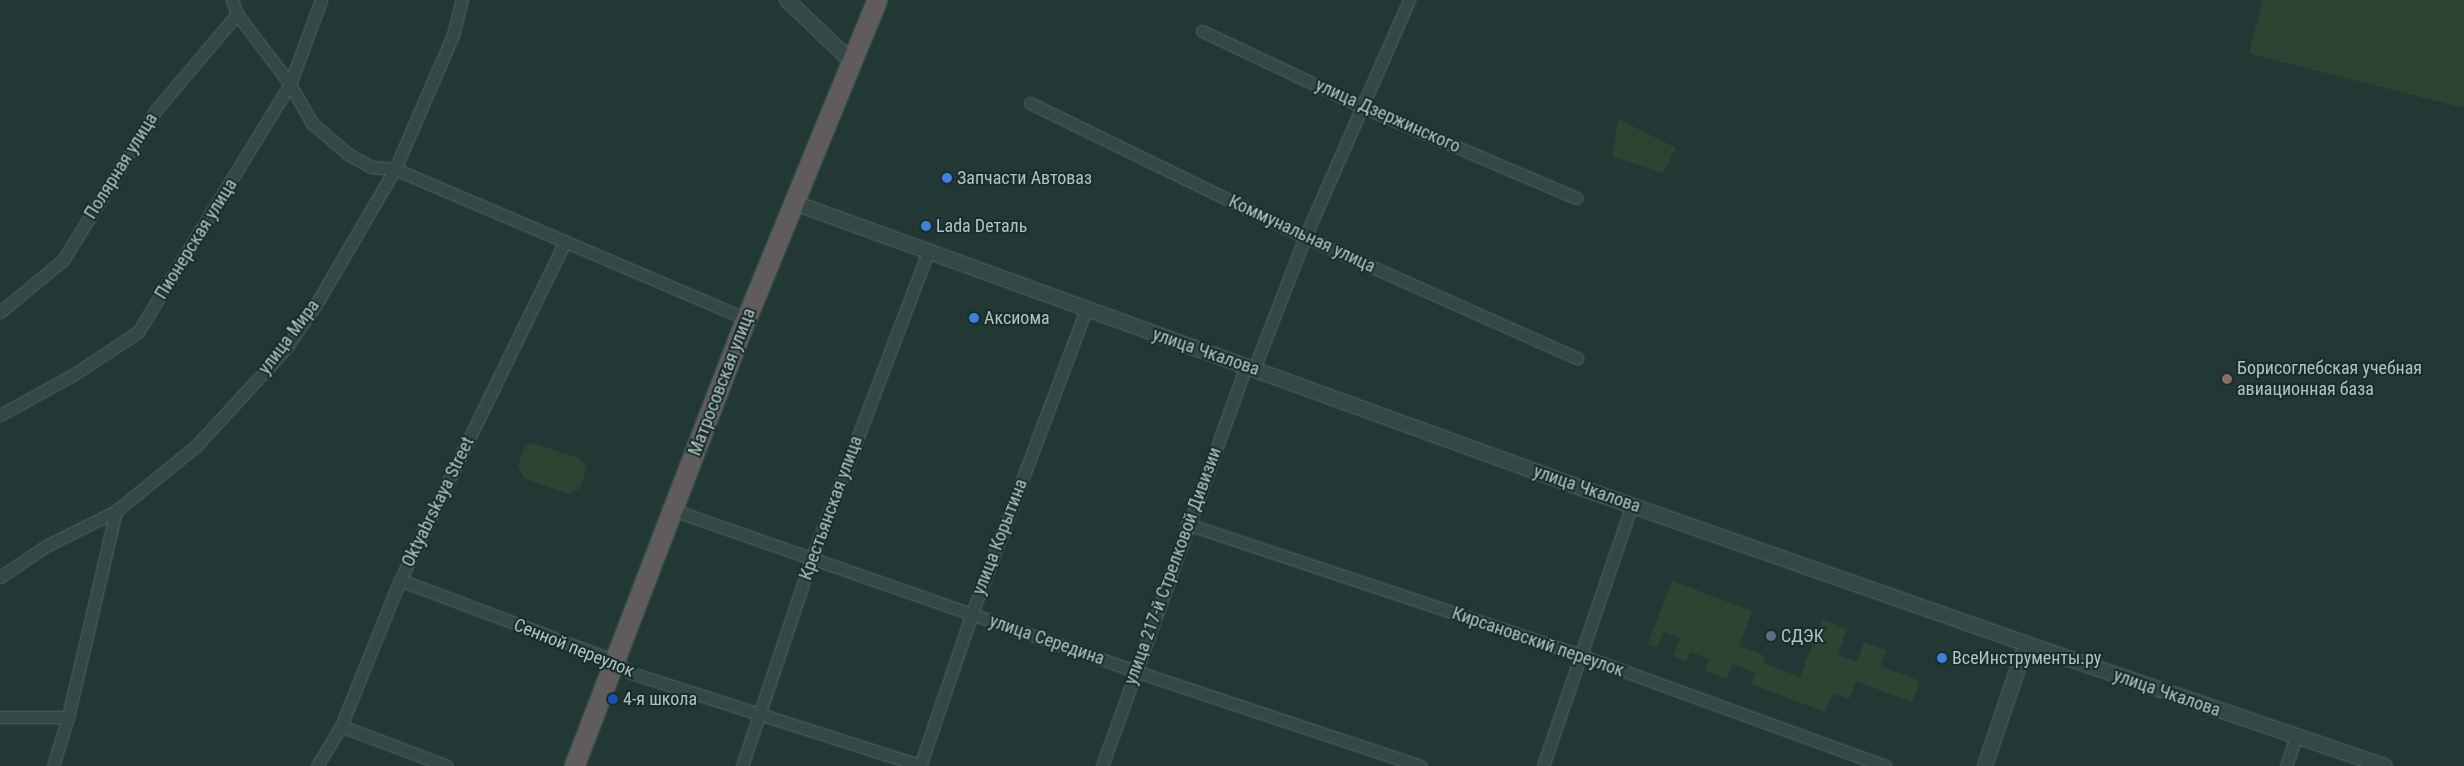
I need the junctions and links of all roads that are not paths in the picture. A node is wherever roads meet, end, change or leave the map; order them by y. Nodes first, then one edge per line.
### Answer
1 (232, 0) edge
2 (321, 0) edge
3 (462, 0) edge
4 (786, 0) edge
5 (877, 0) edge
6 (1409, 0) edge
7 (237, 14) junction
8 (1202, 31) dead end
9 (850, 60) junction
10 (290, 84) junction
11 (1030, 103) dead end
12 (1363, 106) junction
13 (395, 169) junction
14 (1576, 198) dead end
15 (792, 202) junction
16 (1305, 237) junction
17 (565, 241) junction
18 (928, 252) junction
19 (1086, 310) junction
20 (0, 312) edge
21 (746, 319) junction
22 (1576, 358) dead end
23 (1250, 367) junction
24 (0, 415) edge
25 (1632, 505) junction
26 (673, 510) junction
27 (116, 511) junction
28 (1187, 524) junction
29 (811, 560) junction
30 (0, 577) edge
31 (400, 580) junction
32 (972, 613) junction
33 (2026, 644) junction
34 (1580, 655) junction
35 (615, 662) junction
36 (1135, 671) junction
37 (759, 712) junction
38 (0, 717) edge
39 (68, 717) junction
40 (341, 726) junction
41 (2296, 737) junction
42 (53, 766) edge
43 (316, 766) edge
44 (447, 766) edge
45 (574, 766) edge
46 (742, 766) edge
47 (921, 766) edge
48 (1102, 766) edge
49 (1421, 766) edge
50 (1543, 766) edge
51 (1885, 766) edge
52 (1985, 766) edge
53 (2286, 766) edge
54 (2385, 766) edge

1 - 7 street
2 - 10 street, Пионерская улица
3 - 13 street, улица Мира
4 - 9 street
5 - 9 highway, Матросовская улица
6 - 12 street, улица 217-й Стрелковой Дивизии
7 - 10 street
7 - 20 street, Полярная улица
8 - 12 street, улица Дзержинского
9 - 15 highway, Матросовская улица
10 - 13 street
10 - 24 street, Пионерская улица
11 - 16 street, Коммунальная улица
12 - 14 street, улица Дзержинского
12 - 16 street, улица 217-й Стрелковой Дивизии
13 - 17 street
13 - 27 street, улица Мира
15 - 18 street, улица Чкалова
15 - 21 highway, Матросовская улица
16 - 22 street, Коммунальная улица
16 - 23 street, улица 217-й Стрелковой Дивизии
17 - 21 street
17 - 31 street, Oktyabrskaya Street
18 - 19 street, улица Чкалова
18 - 29 street, Крестьянская улица
19 - 23 street, улица Чкалова
19 - 32 street, улица Корытина
21 - 26 highway, Матросовская улица
23 - 25 street, улица Чкалова
23 - 28 street, улица 217-й Стрелковой Дивизии
25 - 33 street, улица Чкалова
25 - 34 street
26 - 29 street, улица Середина
26 - 35 highway, Матросовская улица
27 - 30 street, улица Мира
27 - 39 street
28 - 34 street, Кирсановский переулок
28 - 36 street, улица 217-й Стрелковой Дивизии
29 - 32 street, улица Середина
29 - 37 street, Крестьянская улица
31 - 35 street, Сенной переулок
31 - 40 street, Oktyabrskaya Street
32 - 36 street, улица Середина
32 - 47 street, улица Корытина
33 - 41 street, улица Чкалова
33 - 52 street
34 - 50 street
34 - 51 street, Кирсановский переулок
35 - 37 street, Сенной переулок
35 - 45 highway, Матросовская улица
36 - 48 street, улица 217-й Стрелковой Дивизии
36 - 49 street, улица Середина
37 - 46 street, Крестьянская улица
37 - 47 street, Сенной переулок
38 - 39 street
39 - 42 street
40 - 43 street, Oktyabrskaya Street
40 - 44 street
41 - 53 street
41 - 54 street, улица Чкалова

